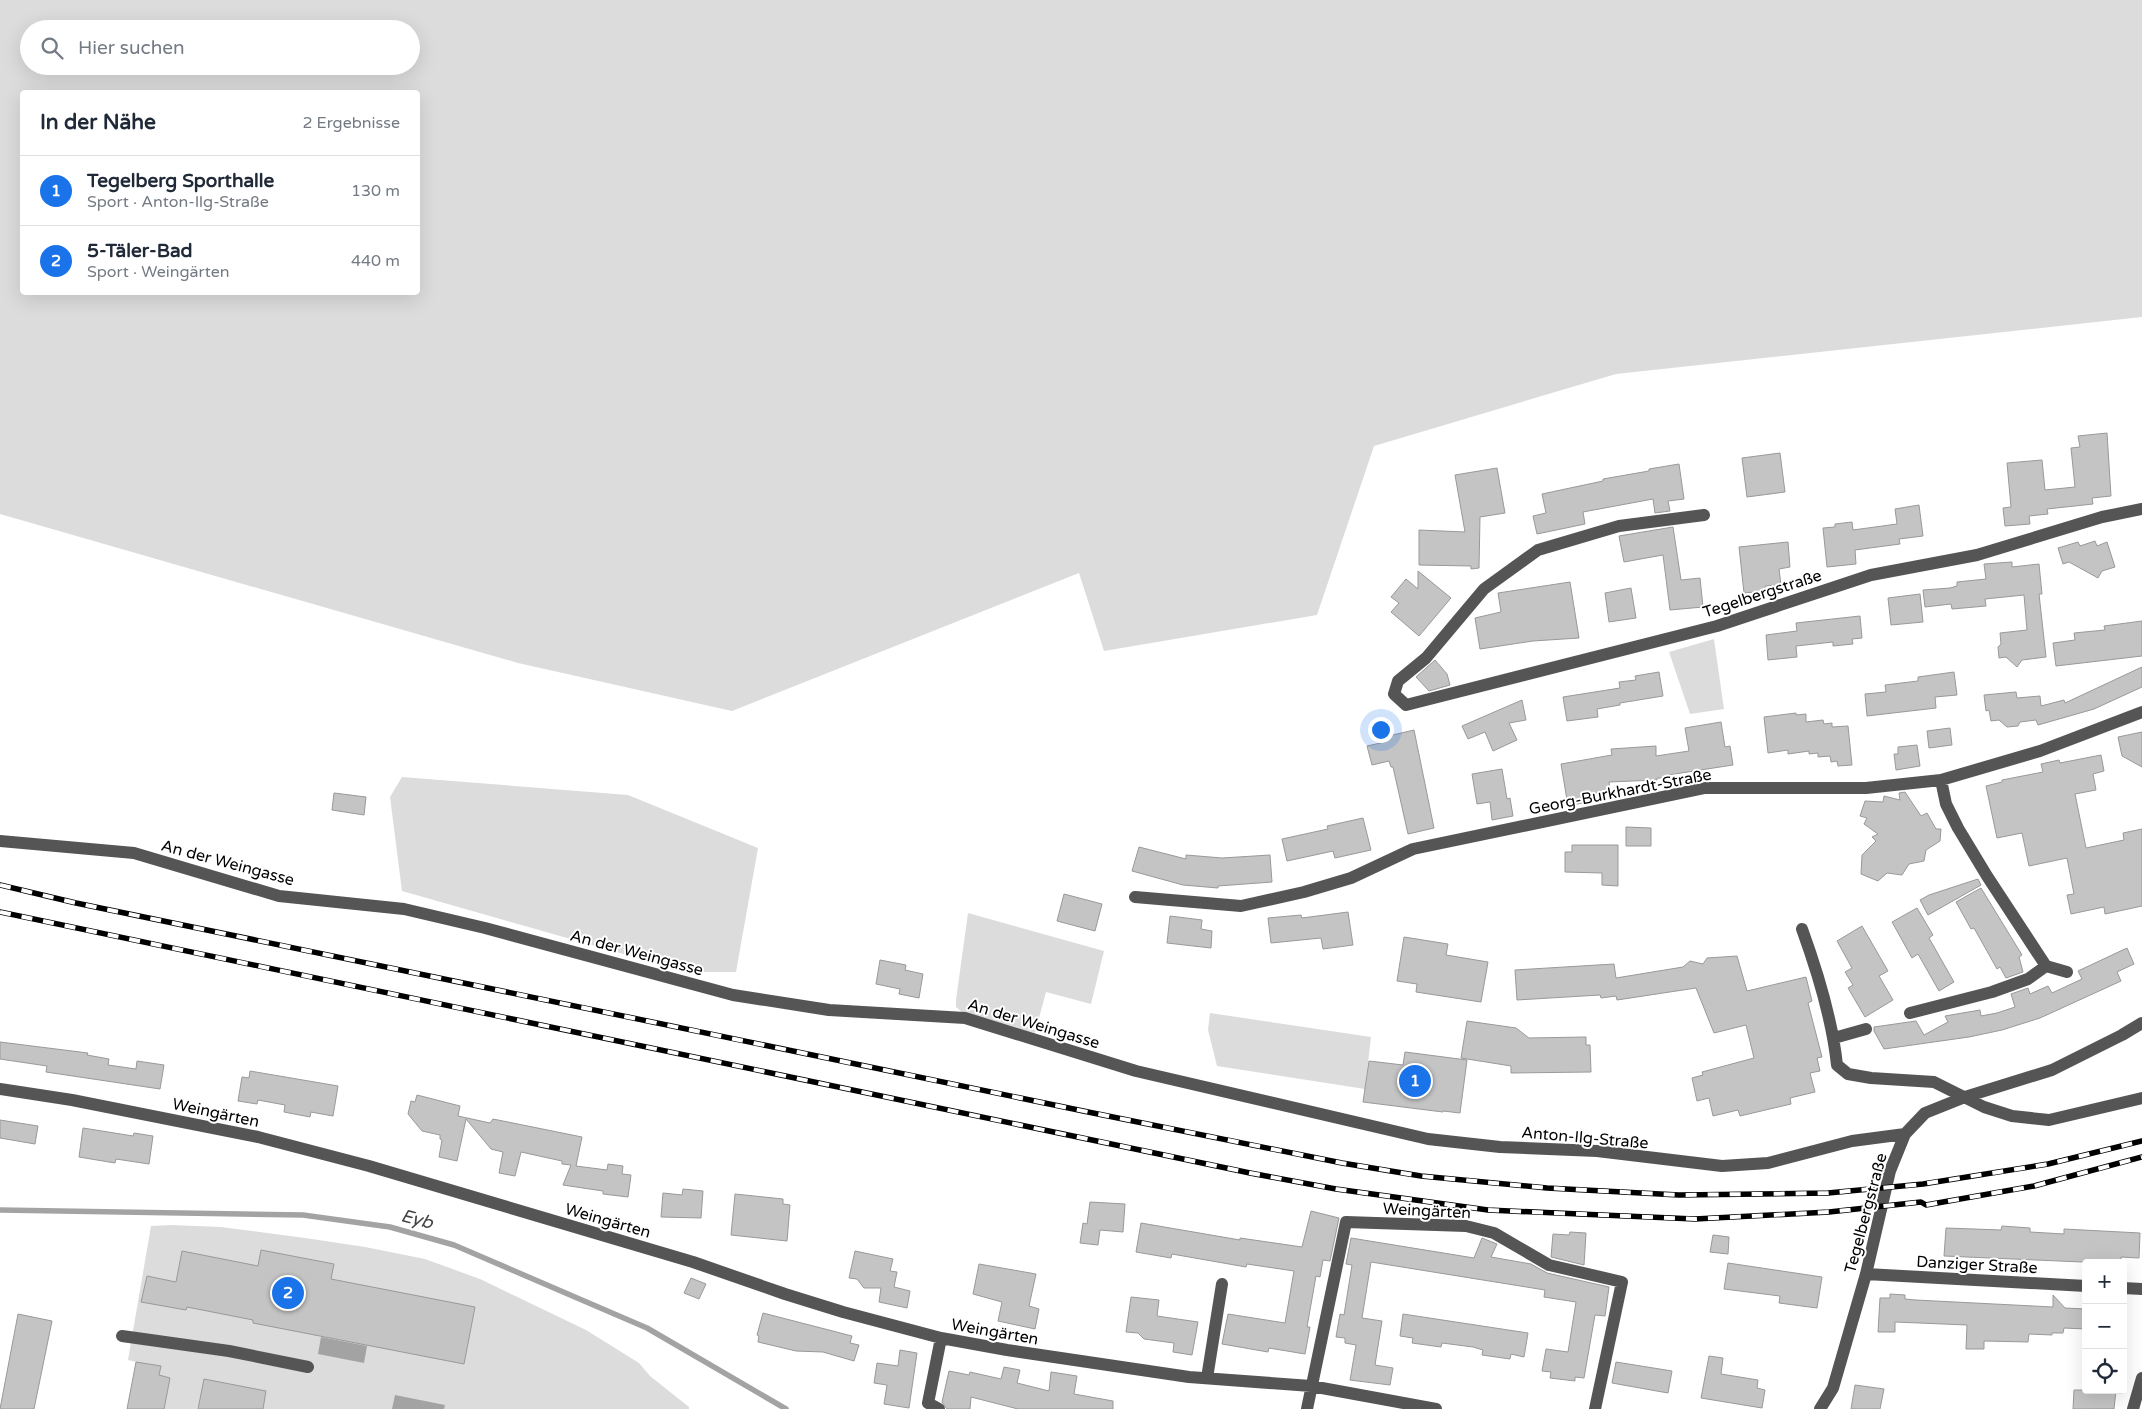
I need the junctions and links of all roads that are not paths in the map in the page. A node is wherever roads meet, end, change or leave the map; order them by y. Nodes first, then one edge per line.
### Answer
1 (2142, 509) edge
2 (1704, 516) dead end
3 (2142, 712) edge
4 (1941, 780) junction
5 (0, 841) edge
6 (1135, 897) dead end
7 (1802, 929) dead end
8 (2046, 966) junction
9 (2067, 972) dead end
10 (1910, 1013) dead end
11 (2142, 1023) edge
12 (1866, 1029) dead end
13 (1834, 1038) junction
14 (0, 1089) edge
15 (1965, 1097) junction
16 (2142, 1098) edge
17 (1264, 1102) joint
18 (1905, 1134) junction
19 (1866, 1274) junction
20 (1222, 1284) dead end
21 (2082, 1286) edge
22 (2127, 1288) edge
23 (2142, 1289) edge
24 (122, 1336) dead end
25 (940, 1338) junction
26 (308, 1367) dead end
27 (1207, 1378) junction
28 (2142, 1378) edge
29 (1311, 1386) junction
30 (939, 1409) edge
31 (1307, 1409) edge
32 (1436, 1409) edge
33 (1595, 1409) edge
34 (1820, 1409) edge
35 (2133, 1409) edge

1 - 2 street, Tegelbergstraße
3 - 4 street, Georg-Burkhardt-Straße
4 - 6 street, Georg-Burkhardt-Straße
4 - 8 street
5 - 17 street, An der Weingasse
7 - 13 street
8 - 9 street
8 - 10 street
11 - 15 street, Tegelbergstraße
12 - 13 street
13 - 15 street
14 - 25 street, Weingärten
15 - 16 street
15 - 18 street, Tegelbergstraße
17 - 18 street, Anton-Ilg-Straße
18 - 19 street, Tegelbergstraße
19 - 21 street, Danziger Straße
19 - 34 street, Tegelbergstraße
20 - 27 street
22 - 23 street
24 - 26 street
25 - 27 street, Weingärten
25 - 30 street
27 - 29 street, Weingärten
28 - 35 street
29 - 31 street
29 - 32 street, Weingärten
29 - 33 street, Weingärten

